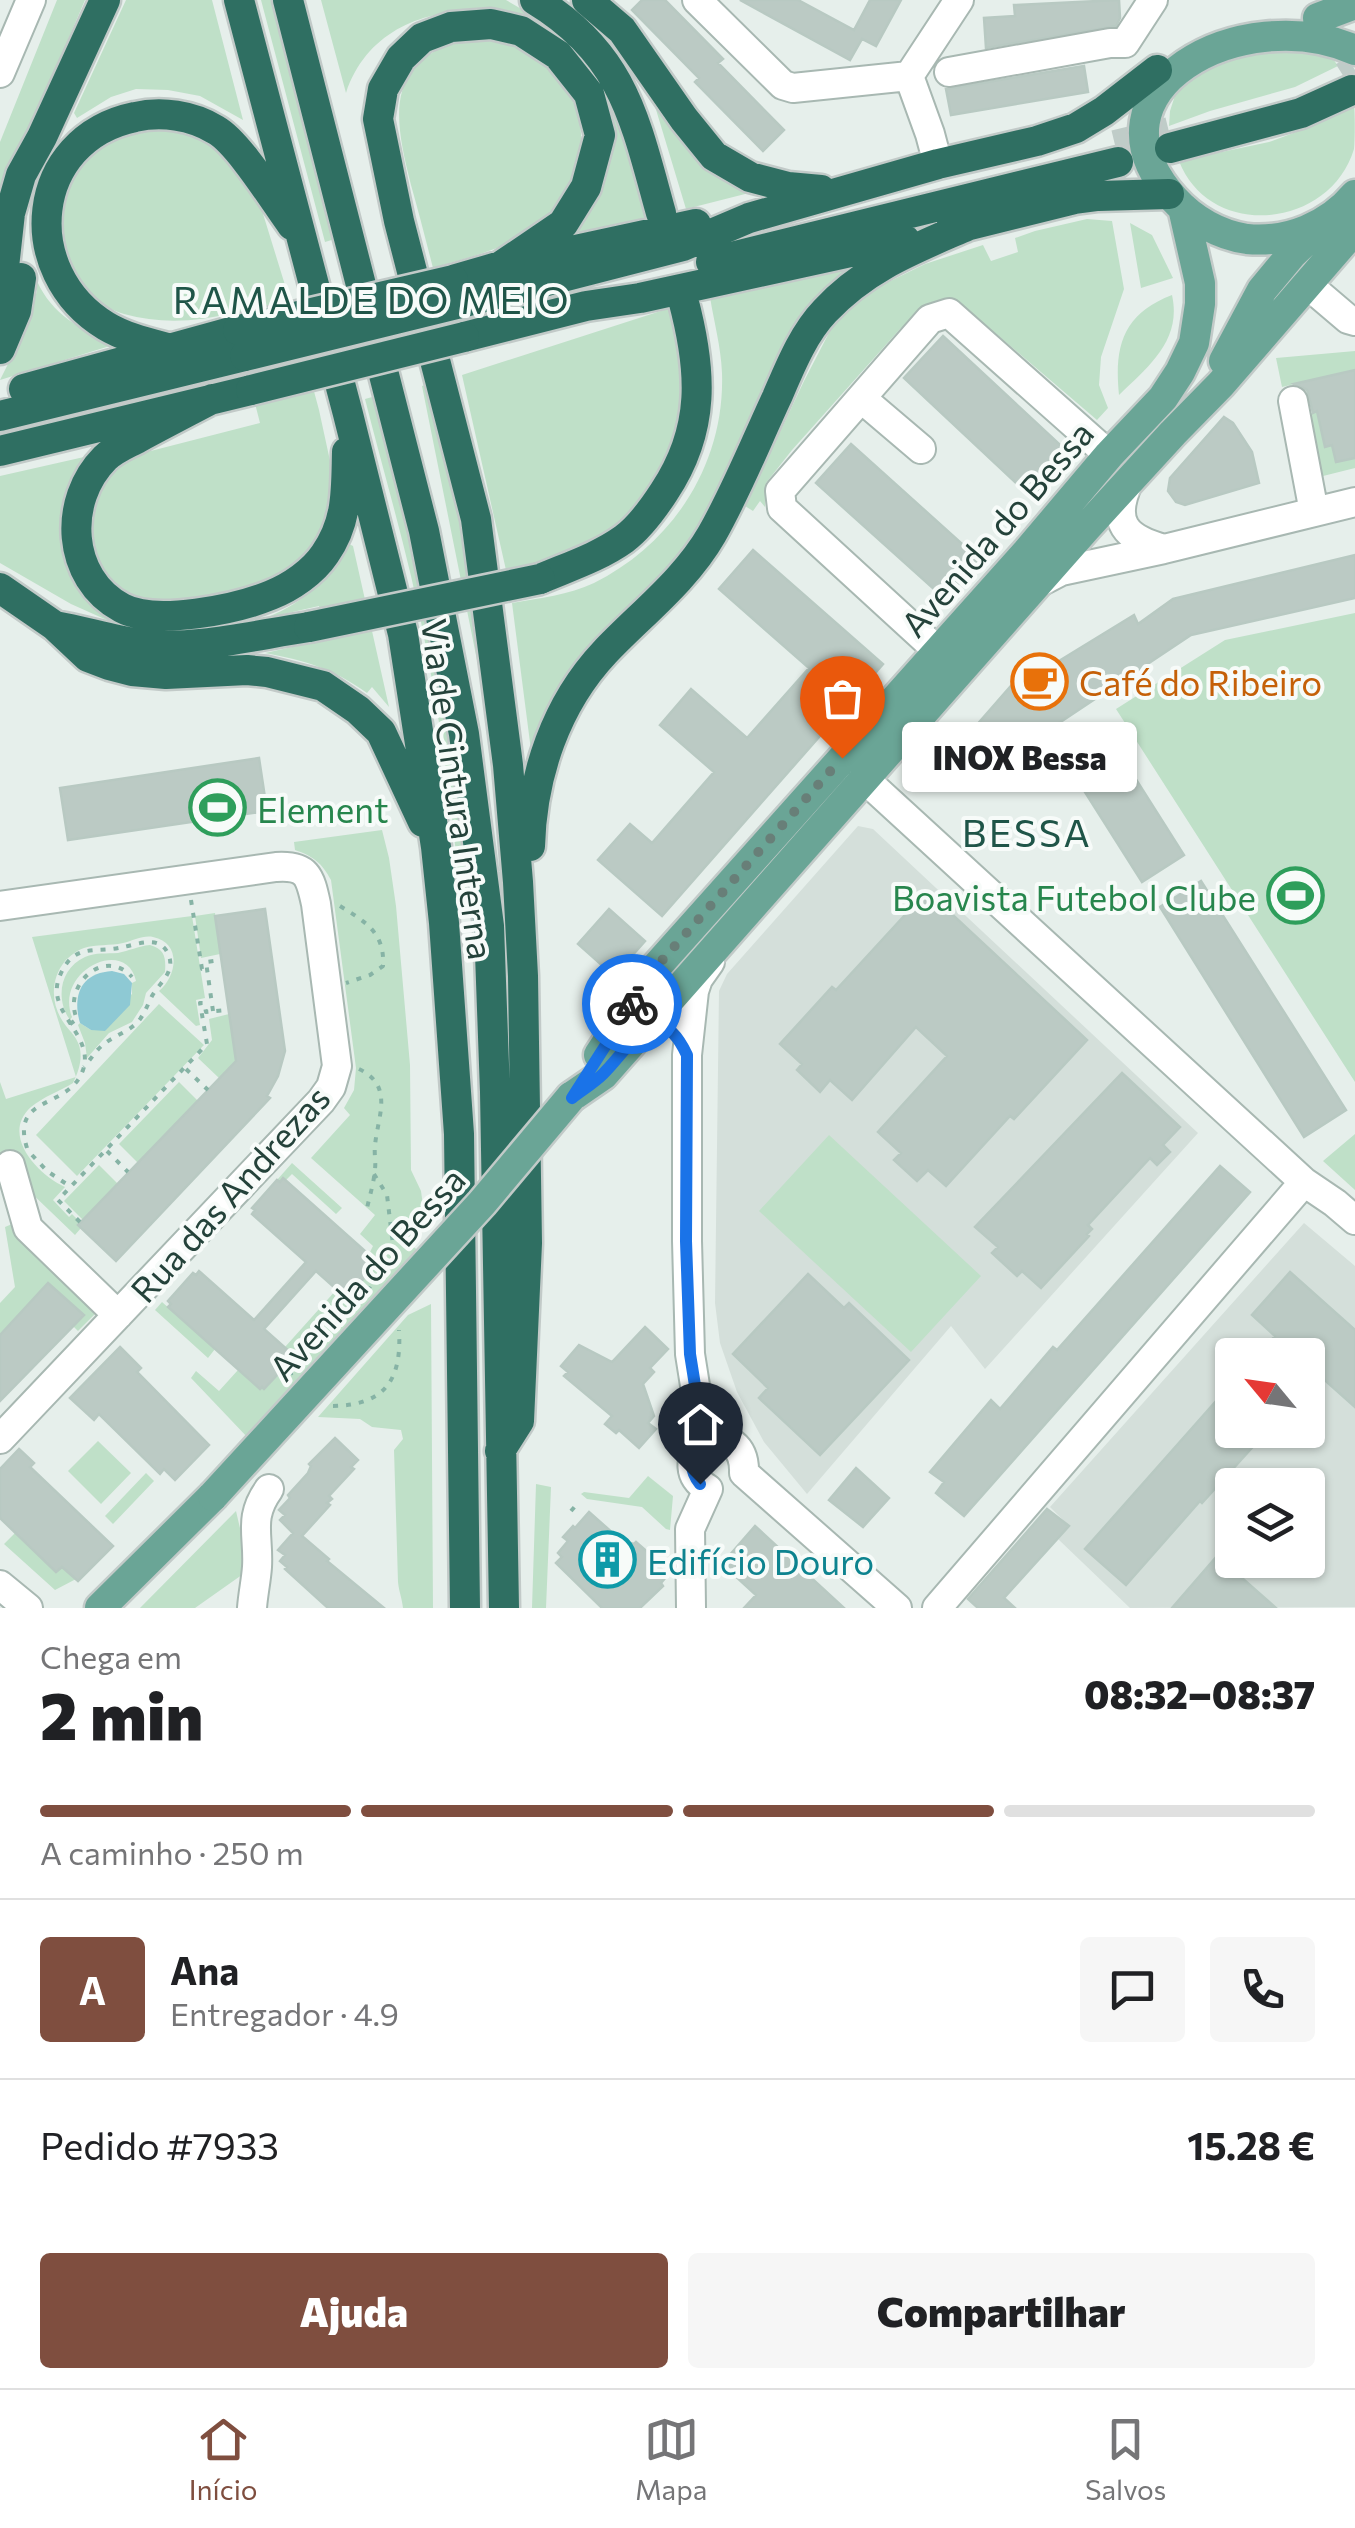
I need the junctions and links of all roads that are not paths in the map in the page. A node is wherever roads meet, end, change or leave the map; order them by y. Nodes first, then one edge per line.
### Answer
1 (105, 0) edge
2 (239, 0) edge
3 (288, 0) edge
4 (535, 0) edge
5 (587, 0) edge
6 (697, 0) edge
7 (958, 0) edge
8 (1153, 0) edge
9 (1355, 4) edge
10 (1304, 10) edge
11 (18, 17) edge
12 (1193, 28) dead end
13 (1157, 70) junction
14 (949, 72) dead end
15 (1350, 72) edge
16 (0, 73) edge
17 (909, 76) junction
18 (42, 137) junction
19 (1170, 140) tunnel mouth
20 (938, 164) junction
21 (838, 192) junction
22 (1355, 194) edge
23 (1176, 201) junction
24 (662, 212) dead end
25 (749, 218) junction
26 (1343, 223) edge
27 (968, 226) junction
28 (302, 239) junction
29 (683, 246) junction
30 (501, 266) junction
31 (1308, 284) junction
32 (455, 292) junction
33 (683, 299) dead end
34 (0, 302) edge
35 (586, 306) junction
36 (1355, 321) edge
37 (242, 343) junction
38 (171, 348) junction
39 (0, 349) edge
40 (0, 396) edge
41 (861, 398) junction
42 (212, 399) junction
43 (1293, 401) dead end
44 (348, 414) junction
45 (0, 416) edge
46 (1173, 433) junction
47 (921, 449) dead end
48 (0, 451) edge
49 (1109, 454) junction
50 (1128, 483) junction
51 (1355, 502) edge
52 (1314, 512) junction
53 (1164, 549) junction
54 (1038, 582) junction
55 (0, 588) edge
56 (55, 626) junction
57 (938, 651) junction
58 (842, 758) junction
59 (864, 780) junction
60 (436, 847) junction
61 (518, 882) junction
62 (0, 906) edge
63 (714, 951) junction
64 (642, 1029) junction
65 (687, 1055) junction
66 (572, 1098) junction
67 (10, 1165) dead end
68 (1304, 1182) junction
69 (1355, 1220) edge
70 (1355, 1236) edge
71 (118, 1315) junction
72 (0, 1439) edge
73 (704, 1442) junction
74 (500, 1451) junction
75 (744, 1473) junction
76 (270, 1489) dead end
77 (708, 1489) junction
78 (0, 1585) edge
79 (246, 1604) edge
80 (28, 1608) edge
81 (100, 1608) edge
82 (465, 1608) edge
83 (504, 1608) edge
84 (690, 1608) edge
85 (896, 1608) edge
86 (937, 1608) edge

1 - 18 highway
2 - 28 highway, Via de Cintura Interna
3 - 74 highway, Via de Cintura Interna
4 - 24 highway
5 - 21 highway
6 - 17 street
7 - 17 street
8 - 14 street
9 - 10 main road
10 - 15 main road
11 - 16 street
12 - 13 main road
13 - 20 highway
13 - 23 main road, Avenida do Bessa
15 - 19 highway
17 - 20 street
18 - 34 highway
18 - 39 highway
20 - 21 highway
21 - 25 highway
22 - 26 main road
23 - 26 main road
23 - 27 highway
23 - 49 main road, Avenida do Bessa
25 - 29 highway
25 - 30 highway
26 - 31 main road, Avenida do Bessa
26 - 46 main road, Avenida do Bessa
27 - 35 highway
27 - 61 highway
28 - 38 highway
28 - 44 highway, Via de Cintura Interna
29 - 32 highway
29 - 35 highway
30 - 32 highway
30 - 61 highway
31 - 36 street
31 - 46 main road, Avenida do Bessa
32 - 37 highway, bridge
33 - 56 highway, bridge
35 - 42 highway, bridge
37 - 38 highway
37 - 45 highway
38 - 40 highway
41 - 47 street
41 - 49 street
41 - 57 street
42 - 44 highway
42 - 48 highway
43 - 52 street
44 - 60 highway, Via de Cintura Interna
46 - 50 main road, Avenida do Bessa
49 - 57 main road, Avenida do Bessa
50 - 53 street
50 - 54 main road, Avenida do Bessa
51 - 52 street
52 - 53 street
53 - 54 street
54 - 59 main road, Avenida do Bessa
55 - 56 highway
56 - 60 highway
57 - 58 main road, Avenida do Bessa
58 - 59 street
58 - 66 main road, Avenida do Bessa
59 - 63 main road, Avenida do Bessa
59 - 68 street
60 - 82 highway, Via de Cintura Interna
61 - 74 highway
62 - 71 street, Rua das Andrezas
63 - 64 main road, Avenida do Bessa
63 - 65 street
64 - 65 street
64 - 66 main road, Avenida do Bessa
65 - 73 street
66 - 81 main road, Avenida do Bessa, bridge
67 - 71 street
68 - 69 street
68 - 70 street
68 - 86 street
71 - 72 street, Rua das Andrezas
73 - 75 street
73 - 77 street
74 - 83 highway, Via de Cintura Interna
75 - 77 street
75 - 85 street
76 - 79 street
77 - 84 street
78 - 80 street

